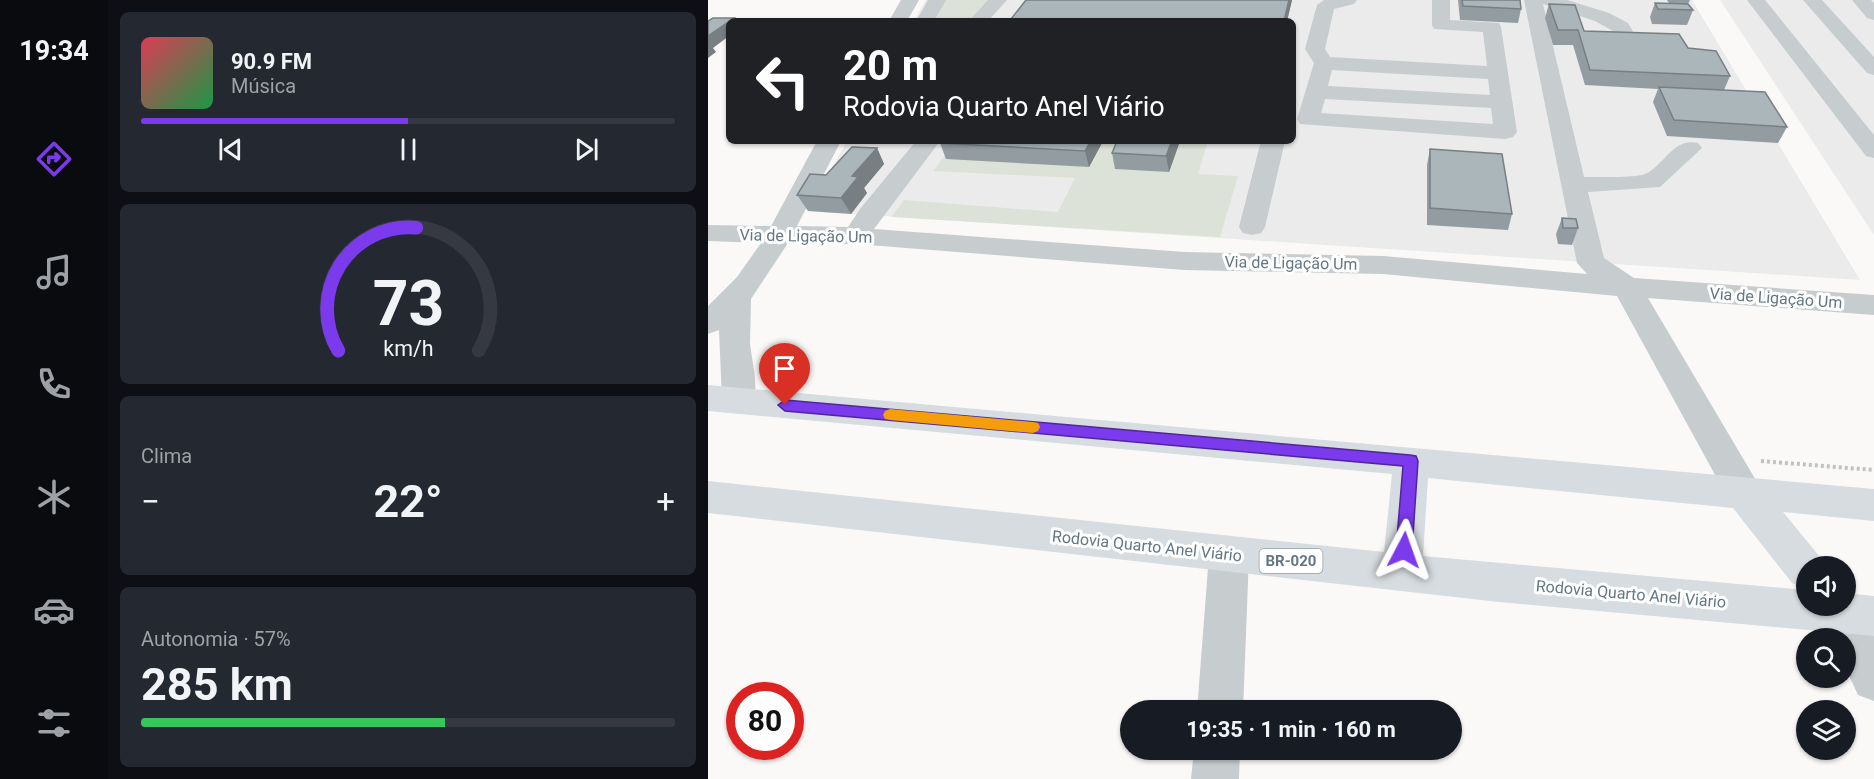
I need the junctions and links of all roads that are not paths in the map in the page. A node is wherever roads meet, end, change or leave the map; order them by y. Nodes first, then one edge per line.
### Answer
1 (910, 0) edge
2 (937, 0) edge
3 (998, 0) edge
4 (1348, 0) edge
5 (1441, 0) edge
6 (1533, 0) edge
7 (1548, 0) edge
8 (1756, 0) edge
9 (1812, 0) edge
10 (1861, 0) edge
11 (1874, 14) edge
12 (900, 18) edge
13 (927, 18) edge
14 (981, 18) edge
15 (1628, 40) edge
16 (1874, 69) edge
17 (1318, 85) junction
18 (1513, 89) junction
19 (827, 144) edge
20 (926, 144) edge
21 (1272, 144) edge
22 (1690, 148) dead end
23 (1874, 151) edge
24 (1573, 185) junction
25 (1252, 227) dead end
26 (780, 234) junction
27 (856, 236) junction
28 (712, 241) edge
29 (1627, 287) junction
30 (736, 299) junction
31 (1874, 305) edge
32 (708, 323) edge
33 (724, 400) edge
34 (1410, 461) junction
35 (1744, 493) junction
36 (708, 497) edge
37 (1874, 505) edge
38 (1229, 555) junction
39 (1796, 558) edge
40 (1402, 572) junction
41 (1796, 606) edge
42 (1852, 616) edge
43 (1874, 679) edge
44 (1221, 700) edge
45 (1216, 760) edge
46 (1215, 779) edge

1 - 12 street
2 - 13 street
3 - 14 street
4 - 17 street
5 - 18 street
6 - 18 street
7 - 15 street
8 - 23 street
9 - 16 street
10 - 11 street
17 - 18 street
17 - 18 street
18 - 24 street
19 - 26 street
20 - 27 street
21 - 25 street
22 - 24 street
24 - 29 street
26 - 27 street, Via de Ligação Um
26 - 28 street, Via de Ligação Um
26 - 30 street
27 - 29 street, Via de Ligação Um
29 - 31 street, Via de Ligação Um
29 - 35 street
30 - 32 street
30 - 33 street
33 - 34 highway
34 - 35 highway
34 - 40 highway
35 - 37 highway
35 - 39 highway
36 - 38 highway, Rodovia Quarto Anel Viário / BR-020
38 - 40 highway, Rodovia Quarto Anel Viário / BR-020
38 - 44 street
40 - 41 highway, Rodovia Quarto Anel Viário / BR-020
42 - 43 street
45 - 46 street

